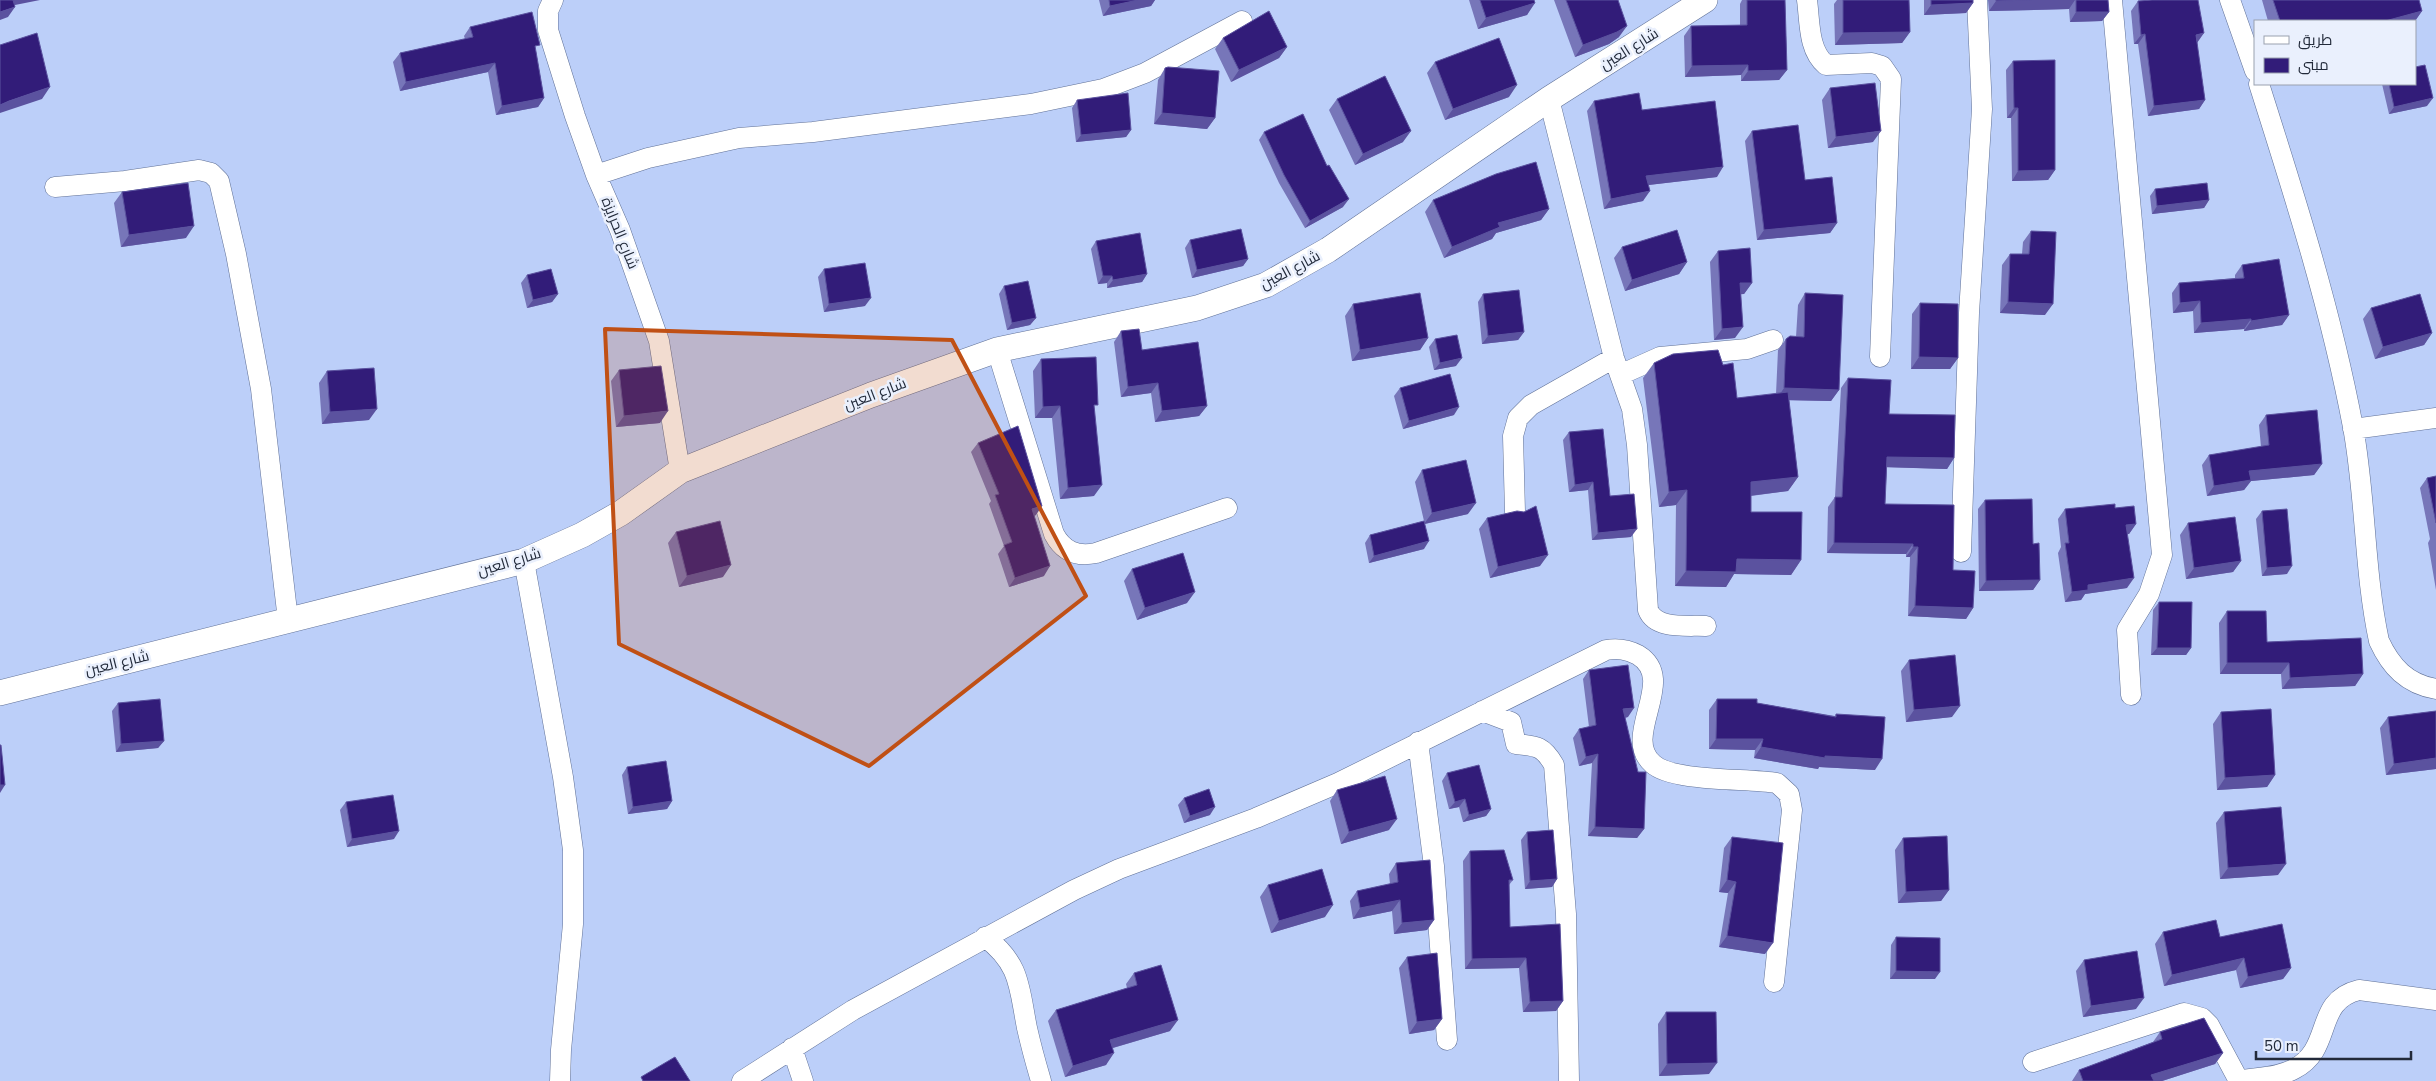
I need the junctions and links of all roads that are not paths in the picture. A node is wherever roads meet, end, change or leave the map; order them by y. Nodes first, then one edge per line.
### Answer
1 (553, 0) edge
2 (1705, 0) edge
3 (1807, 0) edge
4 (1977, 0) edge
5 (2112, 0) edge
6 (2230, 0) edge
7 (1242, 21) dead end
8 (2254, 68) edge
9 (2259, 85) edge
10 (1548, 99) junction
11 (596, 175) junction
12 (55, 188) dead end
13 (1773, 340) dead end
14 (997, 350) junction
15 (1880, 357) dead end
16 (1618, 366) junction
17 (2436, 418) edge
18 (2353, 429) junction
19 (680, 471) junction
20 (1227, 508) dead end
21 (1515, 512) edge
22 (1961, 552) dead end
23 (524, 561) junction
24 (288, 620) junction
25 (1706, 626) dead end
26 (2436, 689) edge
27 (0, 693) edge
28 (2131, 695) dead end
29 (1482, 711) junction
30 (1418, 742) junction
31 (985, 937) junction
32 (1774, 982) dead end
33 (2436, 1000) edge
34 (1447, 1040) dead end
35 (792, 1048) junction
36 (2032, 1062) dead end
37 (560, 1081) edge
38 (742, 1081) edge
39 (803, 1081) edge
40 (1041, 1081) edge
41 (1569, 1081) edge
42 (2238, 1081) edge

1 - 11 street, شارع الحرايزة
2 - 10 street, شارع العين
3 - 15 street
4 - 22 street
5 - 28 street
6 - 8 street
7 - 11 street
9 - 18 street
10 - 14 street, شارع العين
10 - 16 street
11 - 19 street, شارع الحرايزة
12 - 24 street
13 - 16 street
14 - 19 street, شارع العين
14 - 20 street
16 - 21 street
16 - 25 street
17 - 18 street
18 - 26 street
19 - 23 street, شارع العين
23 - 24 street, شارع العين
23 - 37 street
24 - 27 street, شارع العين
29 - 30 street
29 - 32 street
29 - 41 street
30 - 31 street
30 - 34 street
31 - 35 street
31 - 40 street
33 - 42 street
35 - 38 street
35 - 39 street
36 - 42 street

